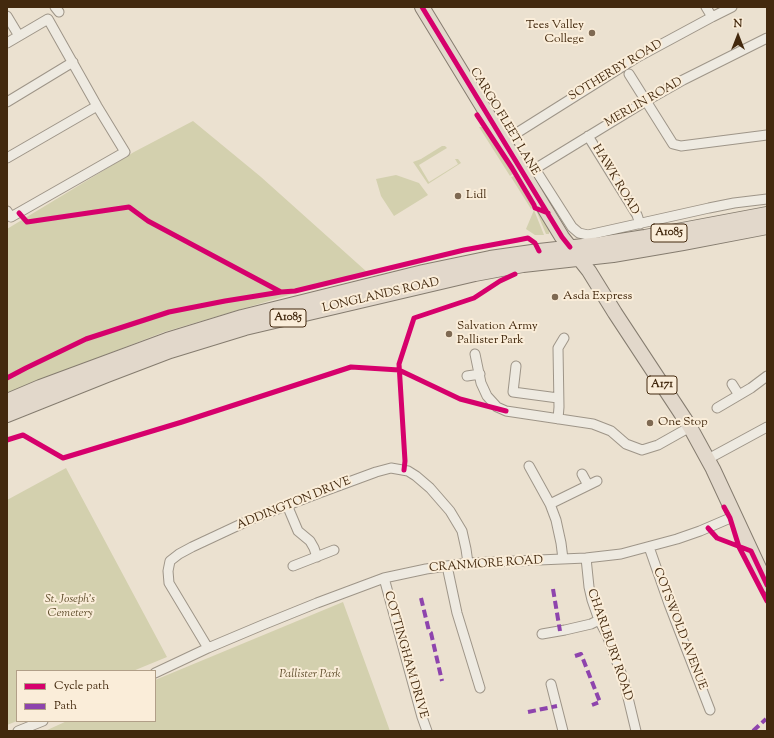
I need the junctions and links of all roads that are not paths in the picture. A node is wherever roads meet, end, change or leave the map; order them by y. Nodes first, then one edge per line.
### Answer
1 (422, 7) edge
2 (706, 7) edge
3 (732, 7) edge
4 (7, 16) edge
5 (712, 17) junction
6 (19, 36) junction
7 (767, 38) edge
8 (7, 43) edge
9 (73, 62) junction
10 (629, 74) dead end
11 (646, 101) junction
12 (7, 102) edge
13 (97, 106) junction
14 (767, 135) edge
15 (588, 136) junction
16 (504, 141) junction
17 (7, 158) edge
18 (530, 172) junction
19 (767, 198) edge
20 (9, 214) edge
21 (767, 214) edge
22 (640, 224) junction
23 (767, 227) edge
24 (570, 247) junction
25 (580, 259) junction
26 (564, 338) dead end
27 (475, 354) dead end
28 (516, 366) dead end
29 (480, 374) junction
30 (467, 376) dead end
31 (767, 376) edge
32 (732, 384) dead end
33 (739, 395) junction
34 (558, 398) junction
35 (7, 401) edge
36 (717, 408) dead end
37 (7, 415) edge
38 (558, 419) junction
39 (690, 427) junction
40 (767, 427) edge
41 (708, 459) junction
42 (529, 466) dead end
43 (582, 474) dead end
44 (597, 481) dead end
45 (588, 485) junction
46 (550, 504) junction
47 (287, 505) junction
48 (735, 516) junction
49 (649, 547) junction
50 (334, 550) dead end
51 (317, 556) junction
52 (586, 558) junction
53 (563, 559) junction
54 (468, 563) junction
55 (293, 566) dead end
56 (447, 566) junction
57 (765, 577) edge
58 (384, 578) junction
59 (599, 620) junction
60 (542, 634) dead end
61 (208, 648) junction
62 (156, 673) edge
63 (551, 684) dead end
64 (480, 688) dead end
65 (710, 710) dead end
66 (40, 722) edge
67 (633, 730) edge
68 (18, 731) edge
69 (427, 731) edge
70 (563, 731) edge

1 - 16 main road, CARGO FLEET LANE / A171
2 - 5 street
3 - 5 street, SOTHERBY ROAD
4 - 6 street
5 - 16 street, SOTHERBY ROAD
6 - 8 street
6 - 9 street
7 - 11 street, MERLIN ROAD
9 - 12 street
9 - 13 street
10 - 11 street
11 - 14 street
11 - 15 street, MERLIN ROAD
13 - 17 street
13 - 20 street
15 - 18 street, MERLIN ROAD
15 - 22 street, HAWK ROAD
16 - 18 main road, CARGO FLEET LANE / A171
18 - 22 street
18 - 24 main road, CARGO FLEET LANE / A171
19 - 22 street
21 - 24 main road, LONGLANDS ROAD / A1085
23 - 25 main road, LONGLANDS ROAD / A1085
24 - 25 main road, CARGO FLEET LANE / A171
24 - 35 main road, LONGLANDS ROAD / A1085
25 - 37 main road, LONGLANDS ROAD / A1085
25 - 39 main road, CARGO FLEET LANE / A171
26 - 34 street
27 - 29 street
28 - 34 street
29 - 30 street
29 - 38 street
31 - 33 street
32 - 33 street
33 - 36 street
34 - 38 street
38 - 39 street
39 - 41 main road, CARGO FLEET LANE / A171
40 - 41 street
41 - 48 main road, CARGO FLEET LANE / A171
42 - 46 street
43 - 45 street
44 - 45 street
45 - 46 street
46 - 53 street
47 - 51 street
47 - 54 street, ADDINGTON DRIVE
47 - 61 street, ADDINGTON DRIVE
48 - 49 street, CRANMORE ROAD
48 - 57 main road, CARGO FLEET LANE / A171
49 - 52 street, CRANMORE ROAD
49 - 65 street, COTSWOLD AVENUE
50 - 51 street
51 - 55 street
52 - 53 street, CRANMORE ROAD
52 - 59 street, CHARLBURY ROAD
53 - 54 street, CRANMORE ROAD
54 - 56 street, CRANMORE ROAD
56 - 58 street, CRANMORE ROAD
56 - 64 street
58 - 61 street, CRANMORE ROAD
58 - 69 street, COTTINGHAM DRIVE
59 - 60 street
59 - 67 street, CHARLBURY ROAD
61 - 62 street, CRANMORE ROAD
63 - 70 street
66 - 68 street

